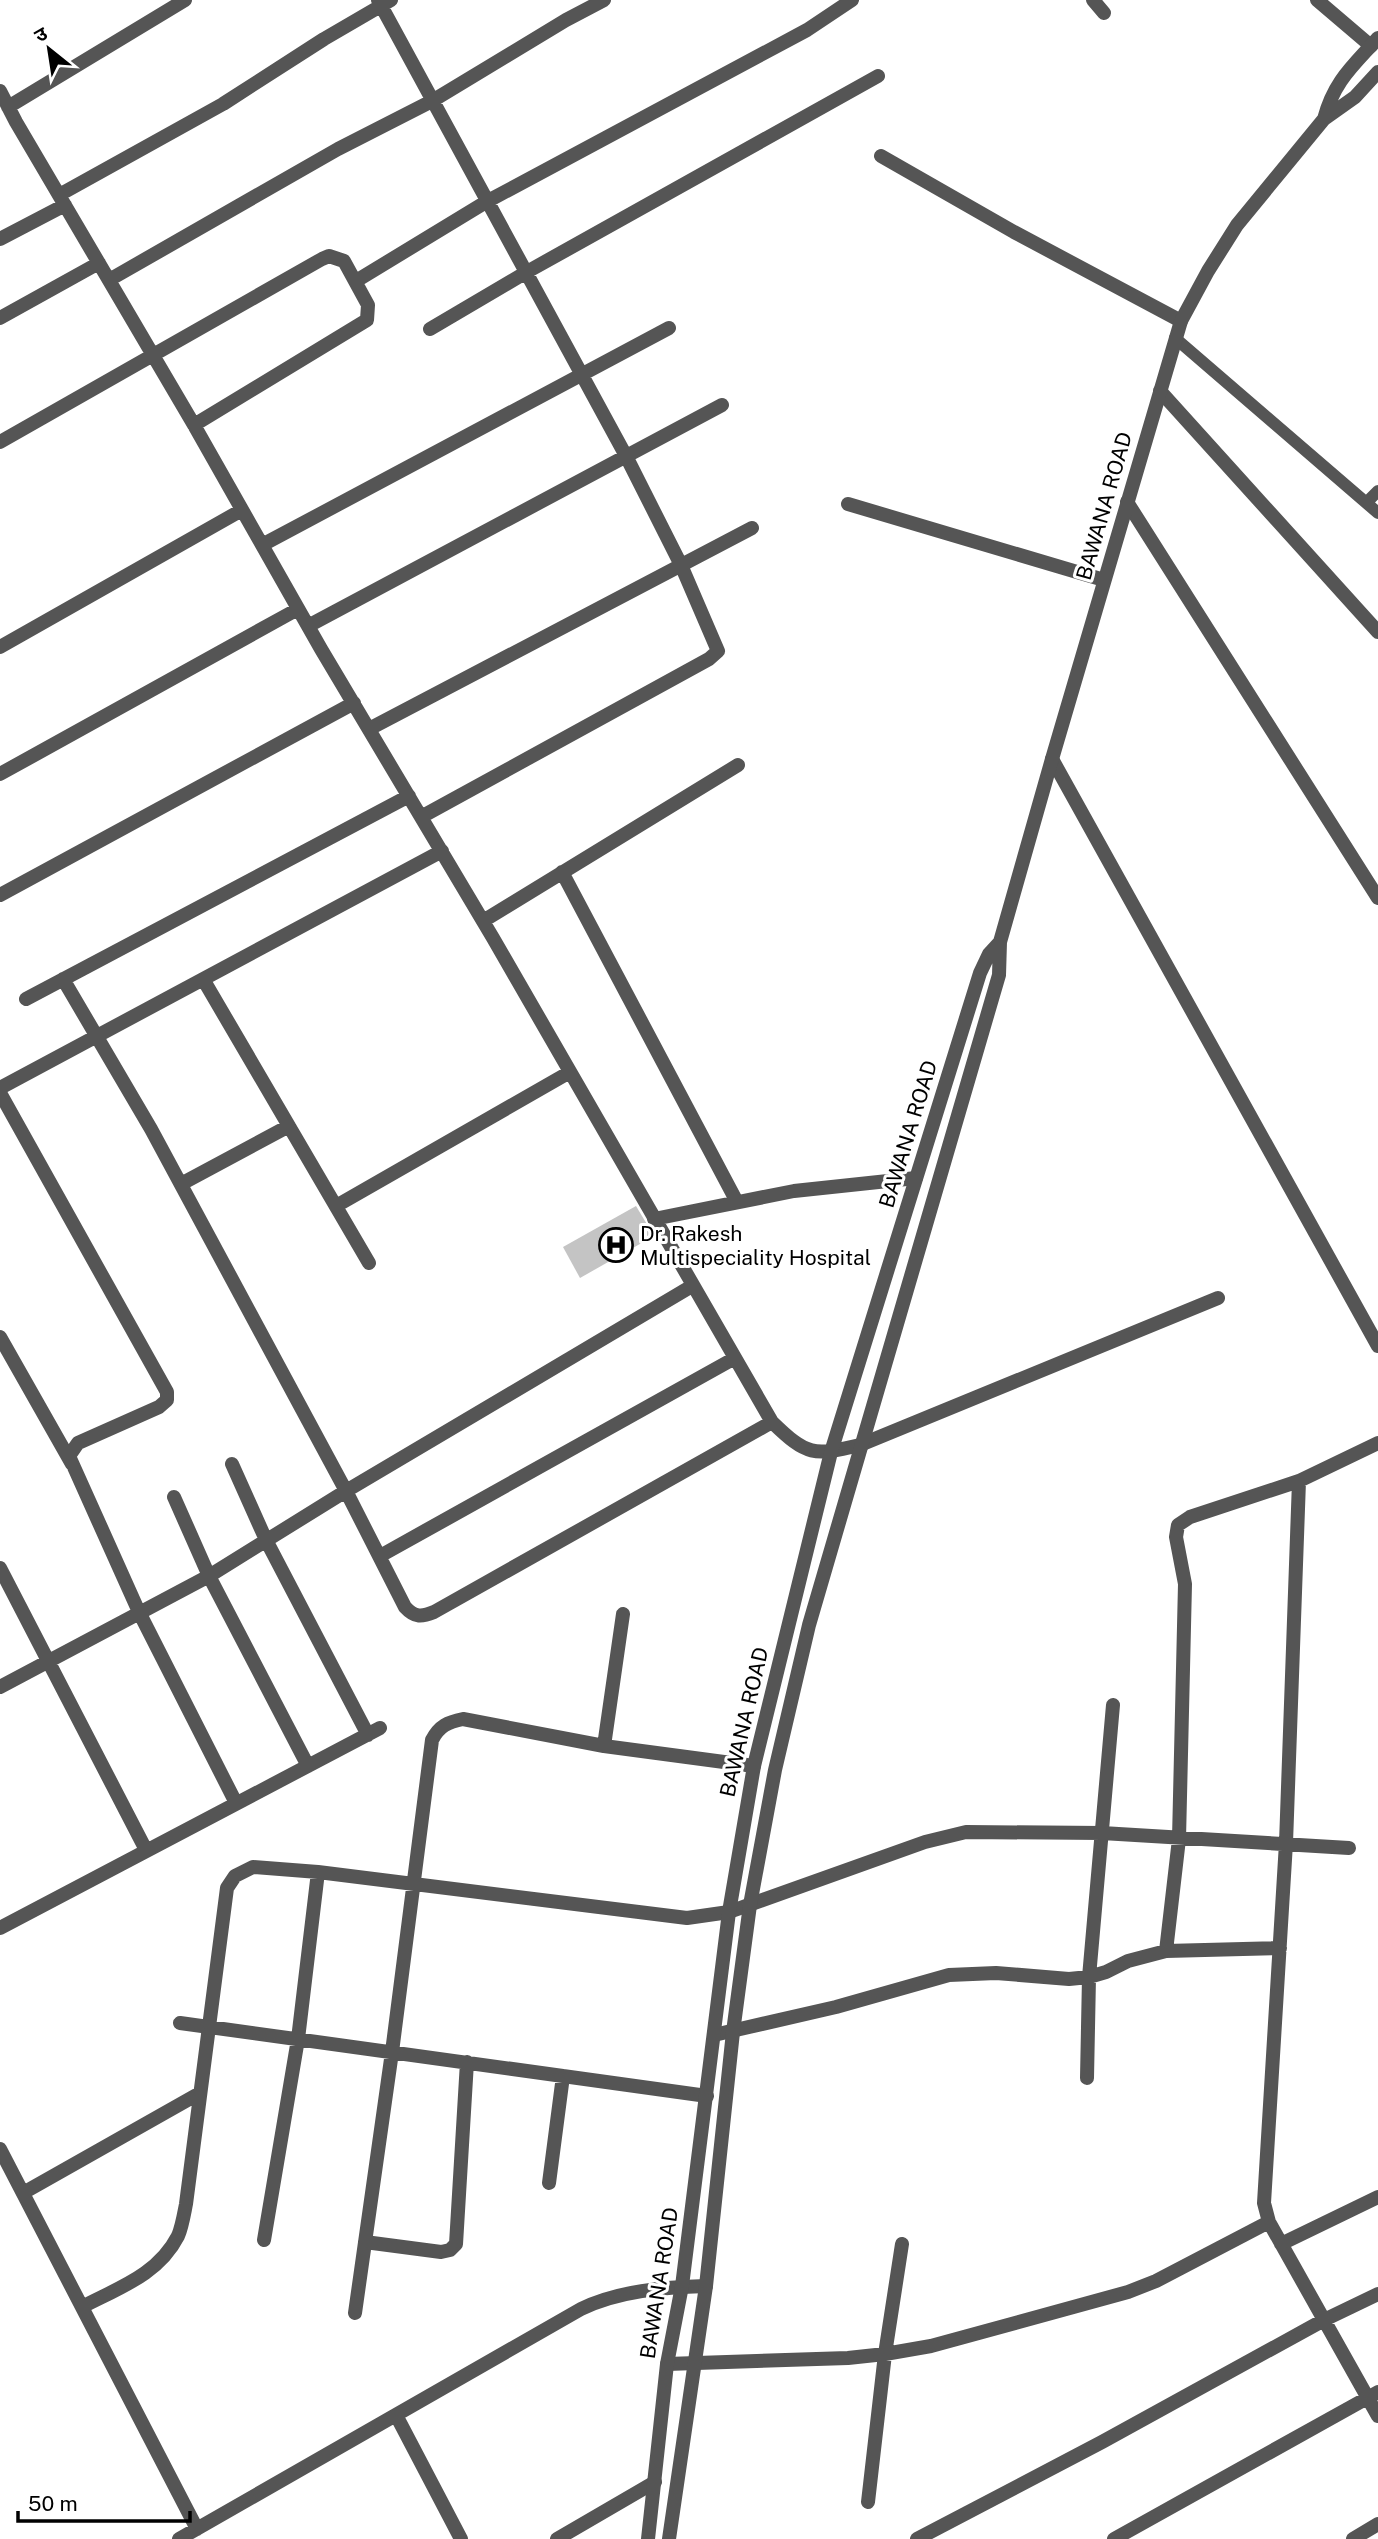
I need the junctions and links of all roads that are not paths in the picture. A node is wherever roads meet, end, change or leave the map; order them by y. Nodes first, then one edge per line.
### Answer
1 (185, 0) edge
2 (604, 0) edge
3 (852, 0) edge
4 (1093, 0) edge
5 (1317, 0) edge
6 (383, 2) edge
7 (1104, 13) dead end
8 (1374, 42) edge
9 (1378, 72) edge
10 (878, 76) dead end
11 (0, 91) edge
12 (432, 101) junction
13 (7, 115) edge
14 (1324, 119) junction
15 (881, 156) dead end
16 (62, 200) junction
17 (486, 202) junction
18 (0, 239) edge
19 (99, 263) junction
20 (525, 273) junction
21 (109, 280) junction
22 (356, 281) junction
23 (0, 318) edge
24 (1181, 321) junction
25 (669, 328) dead end
26 (430, 329) dead end
27 (1175, 338) junction
28 (152, 356) junction
29 (580, 375) junction
30 (1160, 391) junction
31 (722, 405) dead end
32 (194, 425) junction
33 (0, 442) edge
34 (626, 456) junction
35 (1378, 491) edge
36 (1128, 502) junction
37 (1367, 502) junction
38 (848, 504) dead end
39 (242, 510) junction
40 (1378, 513) edge
41 (752, 528) dead end
42 (262, 545) junction
43 (681, 565) junction
44 (1104, 580) junction
45 (298, 609) junction
46 (308, 626) junction
47 (1378, 632) edge
48 (0, 647) edge
49 (354, 703) junction
50 (369, 729) junction
51 (1052, 759) junction
52 (738, 765) dead end
53 (0, 774) edge
54 (409, 796) junction
55 (421, 817) junction
56 (442, 851) junction
57 (562, 872) junction
58 (0, 895) edge
59 (1378, 898) edge
60 (483, 921) junction
61 (1000, 942) junction
62 (63, 979) junction
63 (203, 979) junction
64 (26, 999) dead end
65 (97, 1036) junction
66 (570, 1072) junction
67 (0, 1090) edge
68 (289, 1126) junction
69 (916, 1178) junction
70 (181, 1184) junction
71 (737, 1202) junction
72 (336, 1206) junction
73 (654, 1219) junction
74 (369, 1263) dead end
75 (692, 1286) junction
76 (1218, 1298) dead end
77 (0, 1337) edge
78 (1378, 1346) edge
79 (735, 1358) junction
80 (772, 1422) junction
81 (1378, 1443) edge
82 (860, 1445) junction
83 (831, 1452) junction
84 (72, 1464) junction
85 (232, 1464) dead end
86 (1299, 1482) junction
87 (346, 1491) junction
88 (174, 1497) dead end
89 (813, 1523) junction
90 (836, 1528) junction
91 (266, 1540) junction
92 (380, 1556) junction
93 (0, 1568) edge
94 (209, 1576) junction
95 (139, 1612) junction
96 (624, 1614) dead end
97 (49, 1661) junction
98 (0, 1687) edge
99 (1113, 1705) dead end
100 (604, 1746) junction
101 (308, 1766) junction
102 (754, 1766) junction
103 (236, 1803) junction
104 (1102, 1833) junction
105 (1179, 1839) junction
106 (1286, 1843) junction
107 (1349, 1848) dead end
108 (146, 1850) junction
109 (318, 1872) junction
110 (413, 1884) junction
111 (750, 1905) junction
112 (729, 1912) junction
113 (0, 1928) edge
114 (1280, 1948) junction
115 (1166, 1951) junction
116 (1089, 1977) junction
117 (180, 2023) dead end
118 (208, 2027) junction
119 (733, 2032) junction
120 (714, 2035) junction
121 (298, 2039) junction
122 (392, 2052) junction
123 (467, 2062) junction
124 (563, 2076) junction
125 (1087, 2078) dead end
126 (200, 2093) junction
127 (707, 2096) junction
128 (0, 2149) edge
129 (549, 2183) dead end
130 (23, 2193) junction
131 (1378, 2197) edge
132 (1269, 2222) junction
133 (264, 2240) dead end
134 (365, 2242) junction
135 (902, 2244) dead end
136 (1281, 2244) junction
137 (682, 2286) junction
138 (706, 2286) junction
139 (1378, 2294) edge
140 (82, 2307) junction
141 (355, 2313) dead end
142 (1324, 2320) junction
143 (885, 2354) junction
144 (694, 2363) junction
145 (667, 2364) junction
146 (1372, 2395) edge
147 (396, 2415) junction
148 (1378, 2416) edge
149 (655, 2482) junction
150 (868, 2502) dead end
151 (1378, 2524) edge
152 (197, 2529) junction
153 (180, 2539) edge
154 (460, 2539) edge
155 (557, 2539) edge
156 (648, 2539) edge
157 (669, 2539) edge
158 (917, 2539) edge
159 (1114, 2539) edge
160 (1353, 2539) edge

1 - 13 street
2 - 12 street
3 - 17 street
4 - 7 street
5 - 8 street
6 - 12 street
6 - 16 street
8 - 14 street, BAWANA ROAD
9 - 14 street, BAWANA ROAD
10 - 20 street
11 - 13 street
12 - 17 street
12 - 21 street
13 - 16 street
14 - 24 street, BAWANA ROAD
15 - 24 street
16 - 18 street
16 - 19 street
17 - 20 street
17 - 22 street
19 - 21 street
19 - 23 street
20 - 26 street
20 - 29 street
21 - 28 street
22 - 28 street
22 - 32 street
24 - 27 street, BAWANA ROAD
25 - 29 street
27 - 30 street, BAWANA ROAD
27 - 37 lane
28 - 32 street
28 - 33 street
29 - 34 street
29 - 42 street
30 - 36 street, BAWANA ROAD
30 - 47 street
31 - 34 street
32 - 39 street
34 - 43 street
34 - 46 street
35 - 37 lane
36 - 44 street, BAWANA ROAD
36 - 59 street
37 - 40 lane
38 - 44 street
39 - 42 street
39 - 48 street
41 - 43 street
42 - 45 street
43 - 50 street
43 - 55 street
44 - 51 street, BAWANA ROAD
45 - 46 street
45 - 53 street
46 - 49 street
49 - 50 street
49 - 58 street
50 - 54 street
51 - 61 street, BAWANA ROAD
51 - 78 street
52 - 57 street
54 - 55 street
54 - 62 street
55 - 56 street
56 - 60 street
56 - 63 street
57 - 60 street
57 - 71 street
60 - 66 street
61 - 69 street, BAWANA ROAD
61 - 82 street, BAWANA ROAD
62 - 64 street
62 - 65 street
63 - 65 street
63 - 68 street
65 - 67 street
65 - 70 street
66 - 72 street
66 - 73 street
67 - 84 street
68 - 70 street
68 - 72 street
69 - 71 street
69 - 83 street, BAWANA ROAD
70 - 87 street
71 - 73 street
72 - 74 street
73 - 75 street
75 - 79 street
75 - 87 street
76 - 82 street
77 - 84 street
79 - 80 street
79 - 92 street
80 - 83 street
80 - 92 street
81 - 86 street
82 - 83 street
82 - 90 street, BAWANA ROAD
83 - 89 street, BAWANA ROAD
84 - 95 street
85 - 91 street
86 - 105 street
86 - 106 street
87 - 91 street
87 - 92 street
88 - 94 street
89 - 90 street
89 - 102 street, BAWANA ROAD
90 - 111 street, BAWANA ROAD
91 - 94 street
91 - 101 street
93 - 97 street
94 - 95 street
94 - 101 street
95 - 97 street
95 - 103 street
96 - 100 street
97 - 98 street
97 - 108 street
99 - 104 street
100 - 102 street
100 - 110 street
101 - 103 street
102 - 112 street, BAWANA ROAD
103 - 108 street
104 - 105 street
104 - 111 street
104 - 116 street
105 - 106 street
105 - 115 street
106 - 107 street
106 - 114 street
108 - 113 street
109 - 110 street
109 - 118 street
109 - 121 street
110 - 112 street
110 - 122 street
111 - 112 street
111 - 119 street, BAWANA ROAD
112 - 120 street, BAWANA ROAD
114 - 115 street
114 - 132 street
115 - 116 street
116 - 119 street
116 - 125 street
117 - 118 street
118 - 121 street
118 - 126 street
119 - 120 street
119 - 138 street, BAWANA ROAD
120 - 127 street, BAWANA ROAD
121 - 122 street
121 - 133 street
122 - 123 street
122 - 134 street
123 - 124 street
123 - 134 street
124 - 127 street
124 - 129 street
126 - 130 street
126 - 140 street
127 - 137 street, BAWANA ROAD
128 - 130 street
130 - 140 street
131 - 136 street
132 - 136 street
132 - 143 street
134 - 141 street
135 - 143 street
136 - 142 street
137 - 138 street
137 - 145 street, BAWANA ROAD
137 - 147 street
138 - 144 street, BAWANA ROAD
139 - 142 street
140 - 152 street
142 - 146 street
142 - 158 street
143 - 144 street
143 - 150 street
144 - 145 street
144 - 157 street, BAWANA ROAD
145 - 149 street, BAWANA ROAD
146 - 148 street
146 - 159 street
147 - 152 street
147 - 154 street
149 - 155 street
149 - 156 street, BAWANA ROAD
151 - 160 street
152 - 153 street

